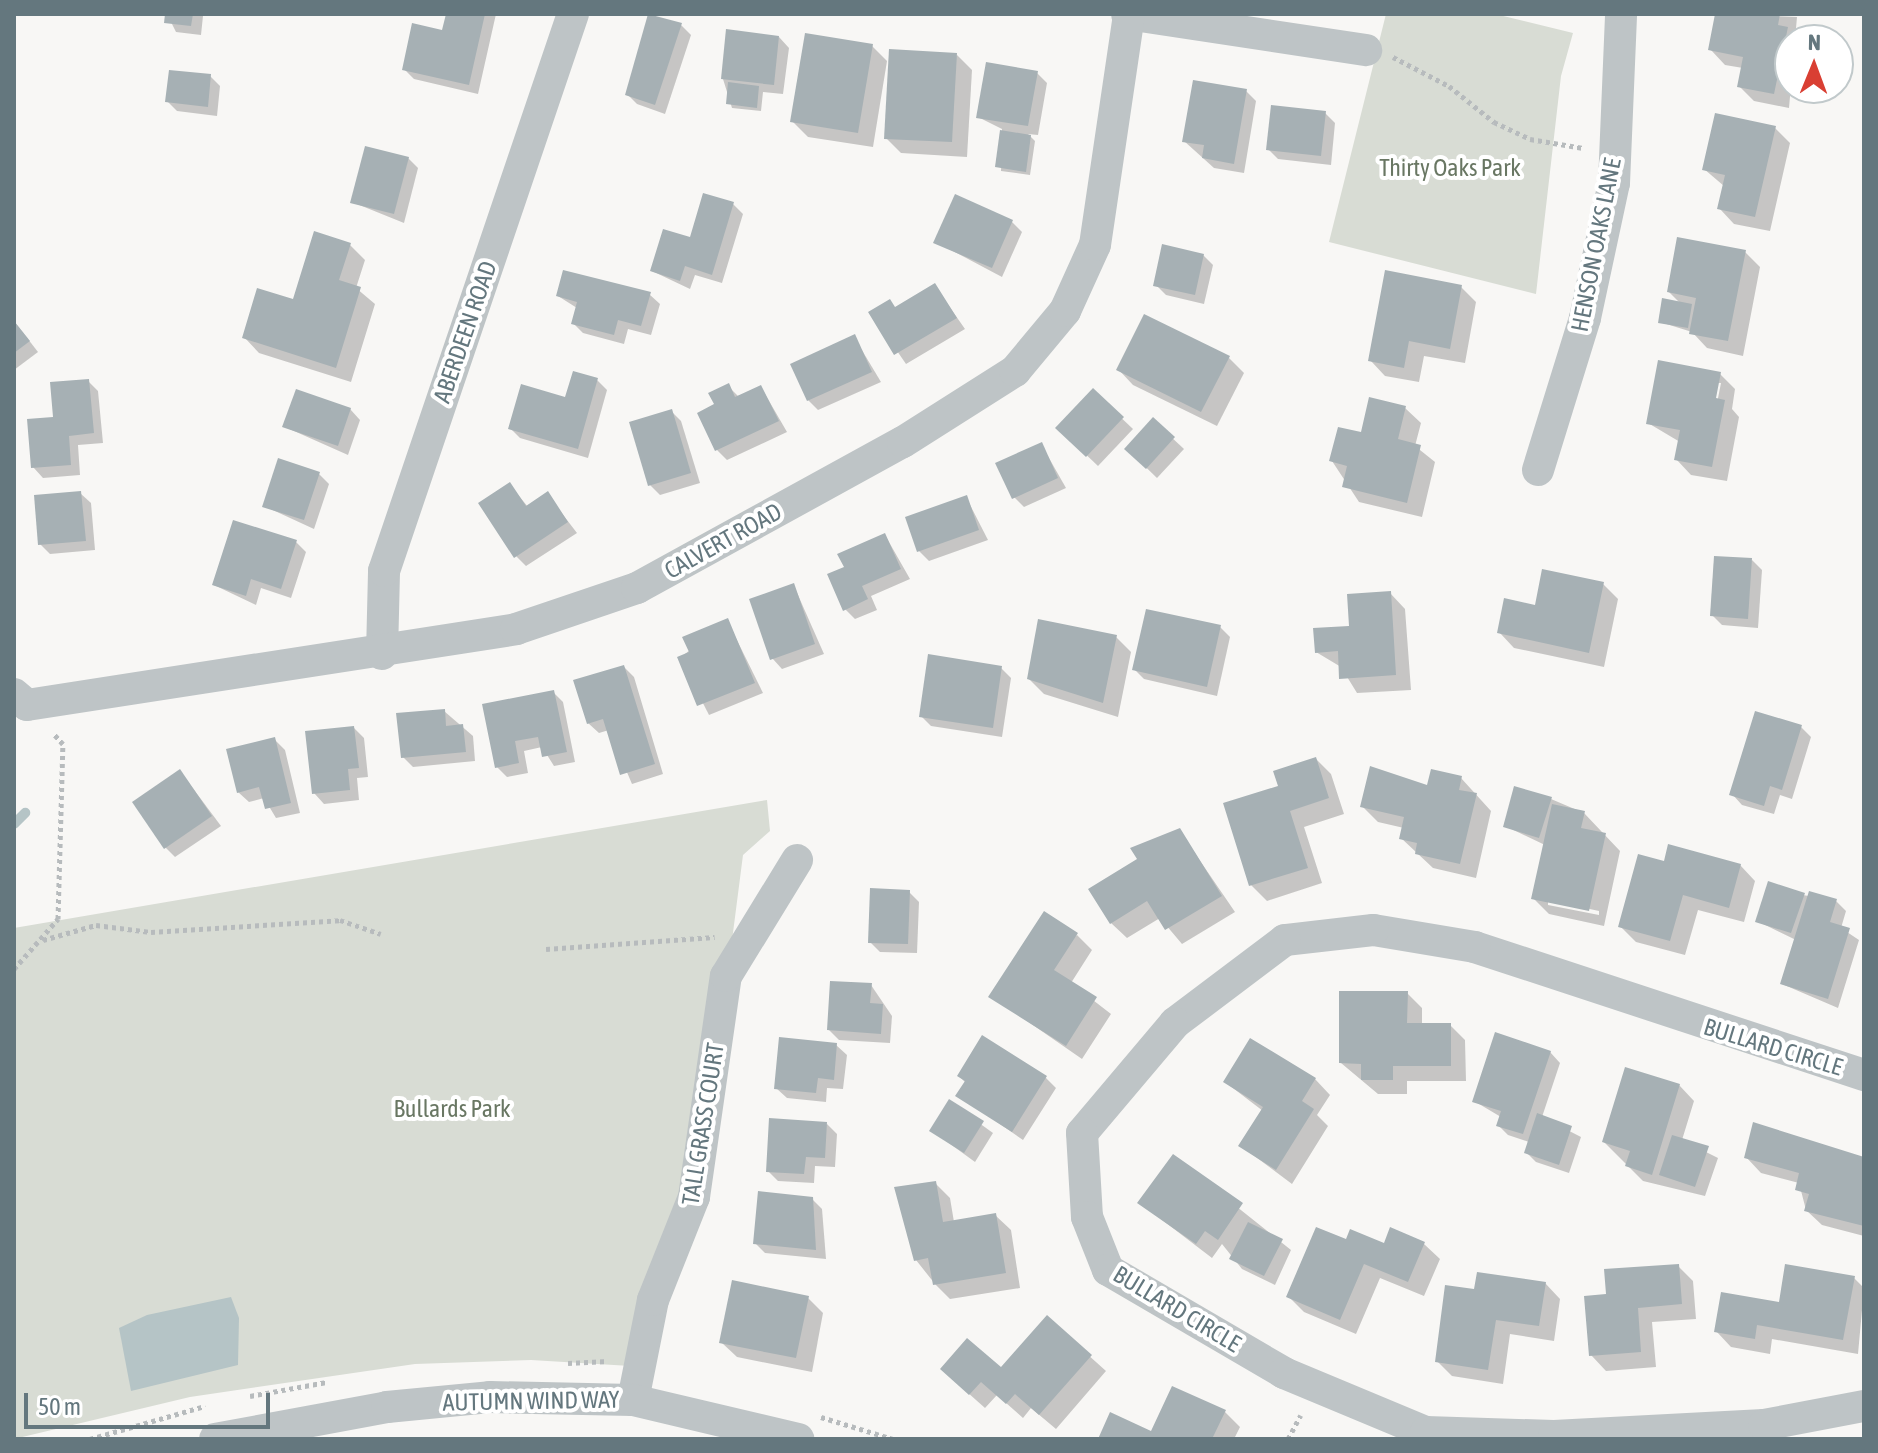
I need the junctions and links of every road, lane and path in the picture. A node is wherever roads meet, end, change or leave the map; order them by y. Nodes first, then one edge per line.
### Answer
1 (573, 14) edge
2 (1128, 14) edge
3 (1621, 14) edge
4 (1366, 50) joint
5 (1615, 151) junction
6 (1538, 470) dead end
7 (382, 654) junction
8 (20, 699) edge
9 (797, 860) dead end
10 (381, 934) dead end
11 (751, 934) junction
12 (43, 940) junction
13 (546, 949) dead end
14 (14, 969) edge
15 (1864, 1075) edge
16 (633, 1400) junction
17 (1864, 1406) edge
18 (215, 1439) edge
19 (798, 1439) edge

1 - 7 street, ABERDEEN ROAD
2 - 4 street
2 - 7 street, CALVERT ROAD
3 - 5 street, HENSON OAKS LANE
4 - 5 path
5 - 6 street, HENSON OAKS LANE
7 - 8 street, CALVERT ROAD
8 - 12 path
9 - 11 street, TALL GRASS COURT
10 - 12 path
11 - 13 path
11 - 16 street, TALL GRASS COURT
12 - 14 path
15 - 17 street, BULLARD CIRCLE
16 - 18 street, AUTUMN WIND WAY
16 - 19 street, AUTUMN WIND WAY

